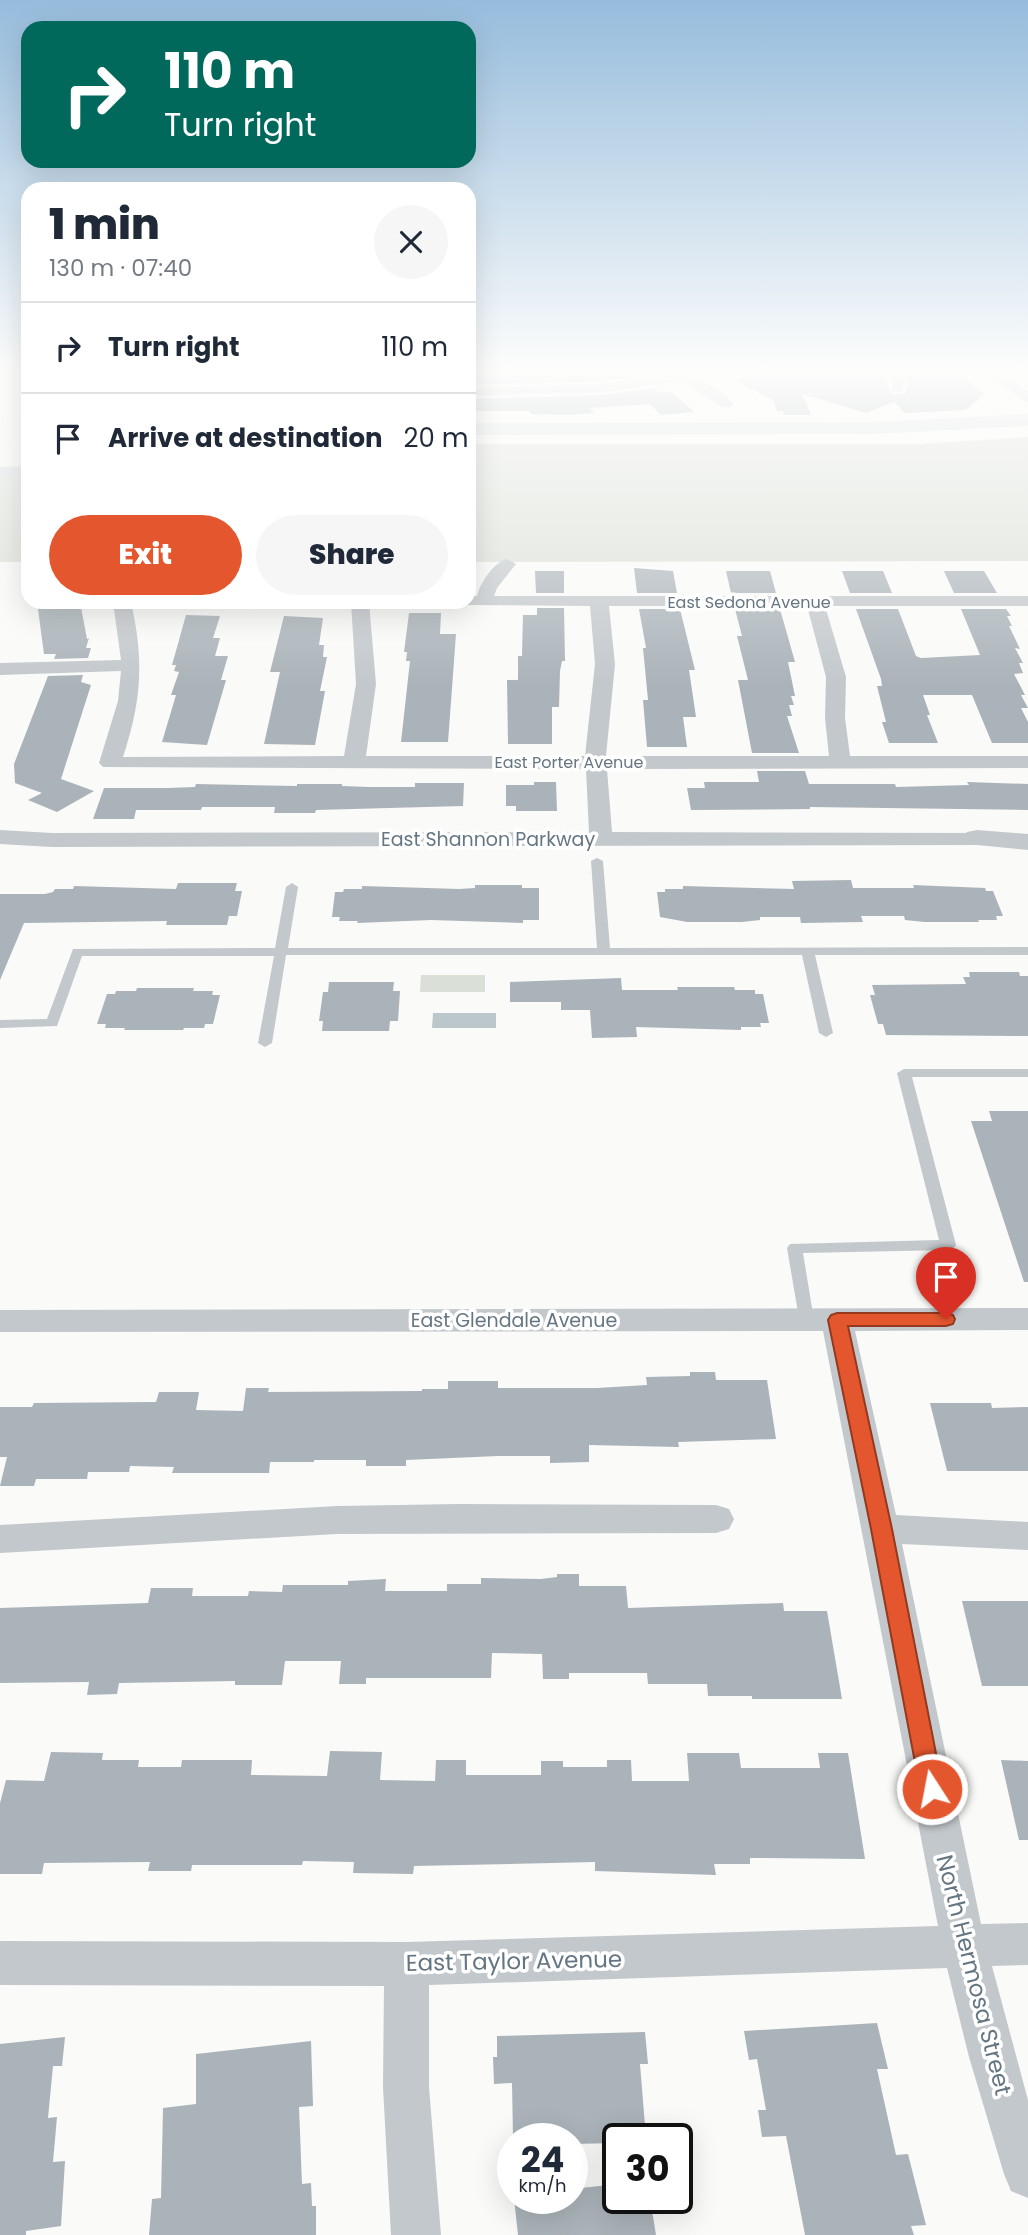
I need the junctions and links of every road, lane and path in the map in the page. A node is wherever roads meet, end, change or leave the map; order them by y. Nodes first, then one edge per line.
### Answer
1 (507, 564) dead end
2 (477, 601) edge
3 (599, 601) junction
4 (1028, 601) edge
5 (815, 602) junction
6 (123, 609) edge
7 (361, 609) edge
8 (132, 664) junction
9 (0, 669) edge
10 (595, 762) junction
11 (840, 762) junction
12 (1028, 762) edge
13 (354, 763) junction
14 (0, 837) edge
15 (977, 838) joint
16 (1028, 840) edge
17 (599, 850) junction
18 (292, 887) dead end
19 (1028, 951) edge
20 (280, 952) junction
21 (604, 952) junction
22 (808, 952) junction
23 (0, 1024) edge
24 (826, 1033) dead end
25 (265, 1043) dead end
26 (1028, 1073) edge
27 (1028, 1319) edge
28 (822, 1320) junction
29 (0, 1321) edge
30 (716, 1519) dead end
31 (881, 1529) junction
32 (1028, 1536) edge
33 (0, 1539) edge
34 (962, 1944) junction
35 (1028, 1944) edge
36 (0, 1963) edge
37 (407, 1964) junction
38 (1028, 2174) edge
39 (416, 2235) edge

1 - 2 street
2 - 3 street, East Sedona Avenue
3 - 5 street, East Sedona Avenue
3 - 10 street
4 - 5 street, East Sedona Avenue
5 - 11 street
6 - 8 street
7 - 13 street
8 - 9 street
8 - 13 street, East Porter Avenue
10 - 11 street, East Porter Avenue
10 - 13 street, East Porter Avenue
10 - 17 street
11 - 12 street, East Porter Avenue
14 - 17 street, East Shannon Parkway
15 - 16 street, East Shannon Parkway
15 - 17 street, East Shannon Parkway
17 - 21 lane
18 - 20 lane
19 - 22 lane
20 - 21 lane
20 - 23 lane
20 - 25 lane
21 - 22 lane
22 - 24 lane
26 - 28 lane
27 - 28 street, East Glendale Avenue
28 - 29 street, East Glendale Avenue
28 - 31 street, North Hermosa Street
30 - 33 street
31 - 32 street
31 - 34 street, North Hermosa Street
34 - 35 street, East Taylor Avenue
34 - 37 street, East Taylor Avenue
34 - 38 street, North Hermosa Street
36 - 37 street, East Taylor Avenue
37 - 39 street

